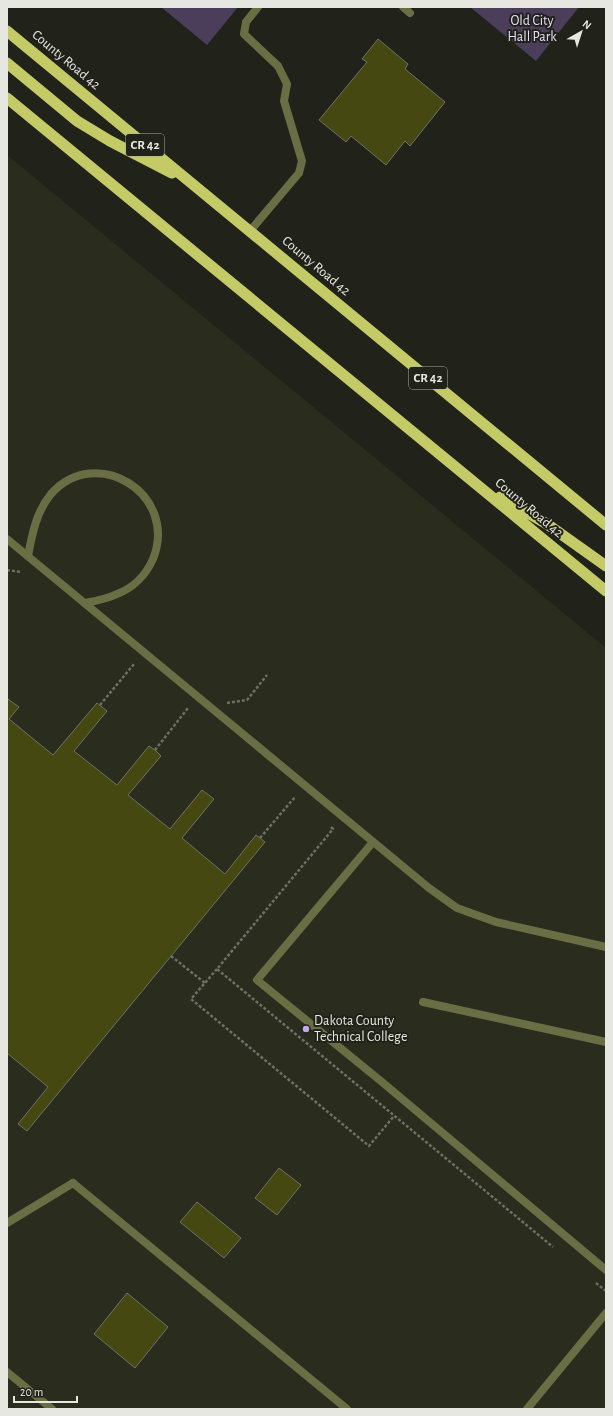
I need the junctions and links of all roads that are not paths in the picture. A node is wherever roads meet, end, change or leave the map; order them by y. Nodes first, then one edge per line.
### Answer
1 (258, 7) edge
2 (403, 7) edge
3 (410, 13) dead end
4 (7, 31) edge
5 (7, 63) edge
6 (7, 98) edge
7 (190, 182) junction
8 (250, 231) junction
9 (473, 482) junction
10 (606, 525) edge
11 (7, 539) edge
12 (28, 556) junction
13 (606, 566) edge
14 (606, 591) edge
15 (85, 603) junction
16 (373, 842) junction
17 (606, 947) edge
18 (423, 1002) dead end
19 (606, 1042) edge
20 (7, 1223) edge
21 (606, 1270) edge
22 (606, 1313) edge
23 (7, 1372) edge
24 (52, 1409) edge
25 (347, 1409) edge
26 (528, 1409) edge

1 - 8 street
2 - 3 street
4 - 7 highway, County Road 42 / CR 42
5 - 7 highway
6 - 9 highway, County Road 42
7 - 8 highway, County Road 42 / CR 42
8 - 10 highway, County Road 42 / CR 42
9 - 13 highway
9 - 14 highway, County Road 42
11 - 12 street
12 - 15 street
12 - 15 street
15 - 16 street
16 - 17 street
16 - 21 street
18 - 19 street
20 - 25 street
22 - 26 street
23 - 24 street

